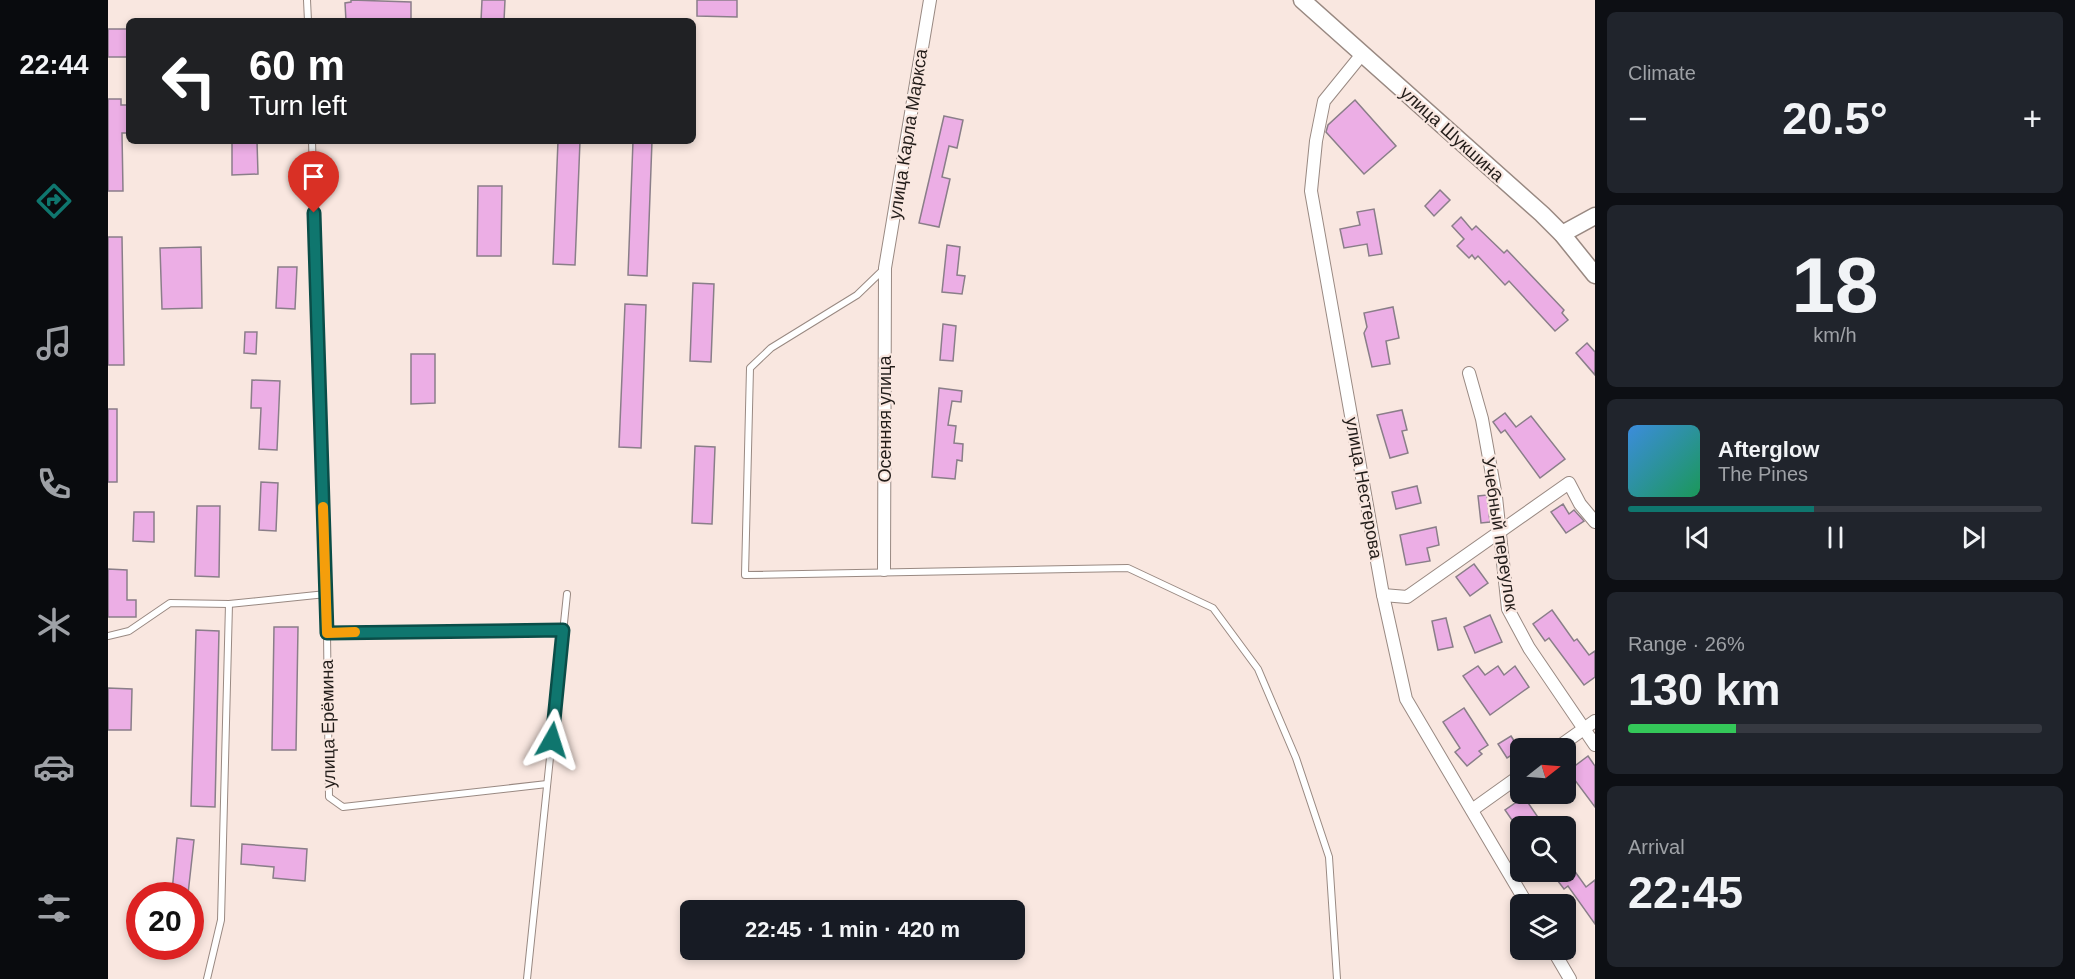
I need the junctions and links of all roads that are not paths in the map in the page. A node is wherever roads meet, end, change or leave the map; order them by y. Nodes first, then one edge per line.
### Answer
1 (307, 0) edge
2 (930, 0) edge
3 (1302, 0) edge
4 (308, 18) edge
5 (1363, 53) junction
6 (312, 144) edge
7 (1595, 216) edge
8 (1562, 234) junction
9 (885, 268) junction
10 (1595, 275) edge
11 (1469, 373) dead end
12 (1595, 522) edge
13 (1500, 534) junction
14 (884, 570) junction
15 (326, 594) junction
16 (567, 594) dead end
17 (1383, 595) junction
18 (229, 604) junction
19 (563, 630) junction
20 (327, 633) junction
21 (108, 636) edge
22 (1595, 721) edge
23 (1584, 729) junction
24 (1571, 738) edge
25 (1595, 745) edge
26 (1510, 783) edge
27 (547, 784) junction
28 (1472, 810) junction
29 (1521, 894) edge
30 (1559, 960) edge
31 (207, 979) edge
32 (527, 979) edge
33 (1336, 979) edge
34 (1570, 979) edge

1 - 4 lane
2 - 9 street, улица Карла Маркса
3 - 5 street, улица Шукшина
5 - 8 street, улица Шукшина
5 - 17 street, улица Нестерова
6 - 15 lane, улица Ерёмина
7 - 8 street
8 - 10 street, улица Шукшина
9 - 14 street, Осенняя улица
9 - 14 lane
11 - 13 street, Учебный переулок
12 - 13 street
13 - 17 street
13 - 23 street, Учебный переулок
14 - 33 lane
15 - 18 lane
15 - 20 lane, улица Ерёмина
16 - 19 lane
17 - 28 street, улица Нестерова
18 - 21 lane
18 - 31 lane
19 - 20 lane
19 - 27 lane
20 - 27 lane, улица Ерёмина
22 - 23 street
23 - 24 street
23 - 25 street, Учебный переулок
26 - 28 street
27 - 32 lane
28 - 29 street, улица Нестерова
30 - 34 street

